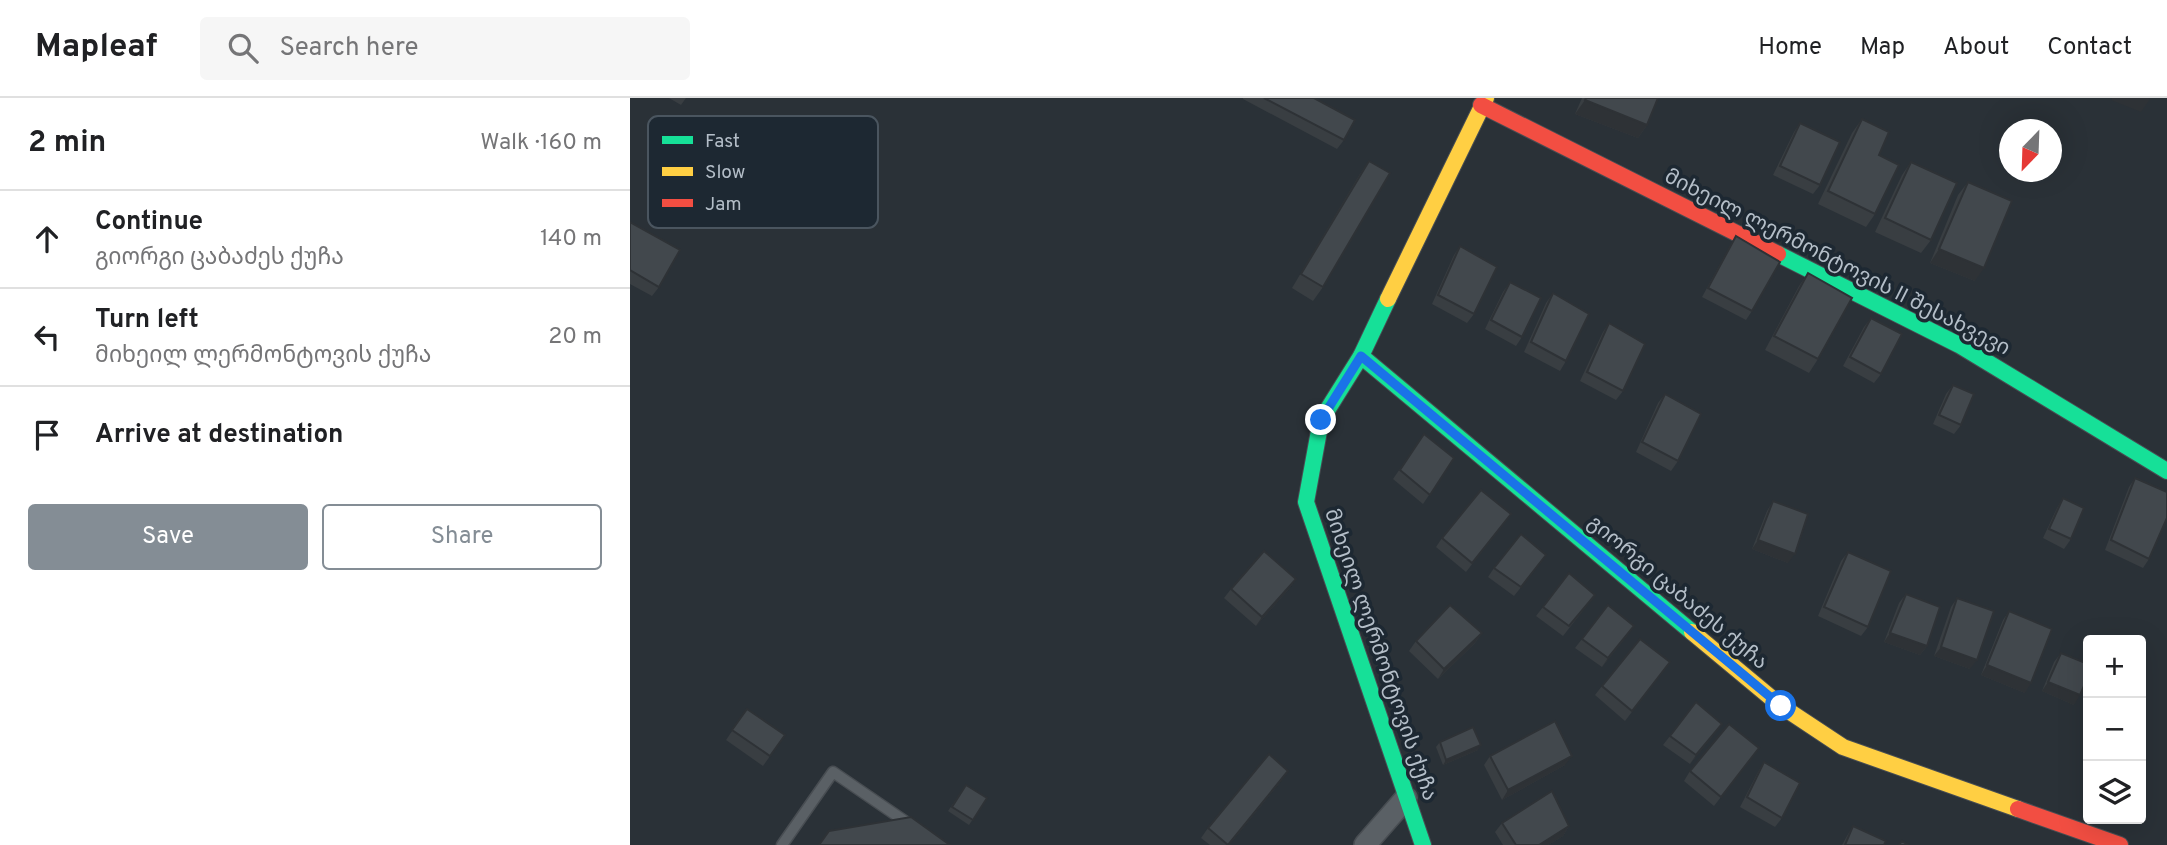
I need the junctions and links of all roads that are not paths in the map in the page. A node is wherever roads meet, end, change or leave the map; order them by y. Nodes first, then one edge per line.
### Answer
1 (1484, 101) edge
2 (1361, 356) junction
3 (2167, 471) edge
4 (1406, 798) junction
5 (919, 830) edge
6 (782, 845) edge
7 (1365, 845) edge
8 (1423, 845) edge
9 (2120, 845) edge

1 - 2 street, მიხეილ ლერმონტოვის ქუჩა
1 - 3 street, მიხეილ ლერმონტოვის II შესახვევი
2 - 4 street, მიხეილ ლერმონტოვის ქუჩა
2 - 9 street, გიორგი ცაბაძეს ქუჩა
4 - 7 street
4 - 8 street, მიხეილ ლერმონტოვის ქუჩა
5 - 6 lane

